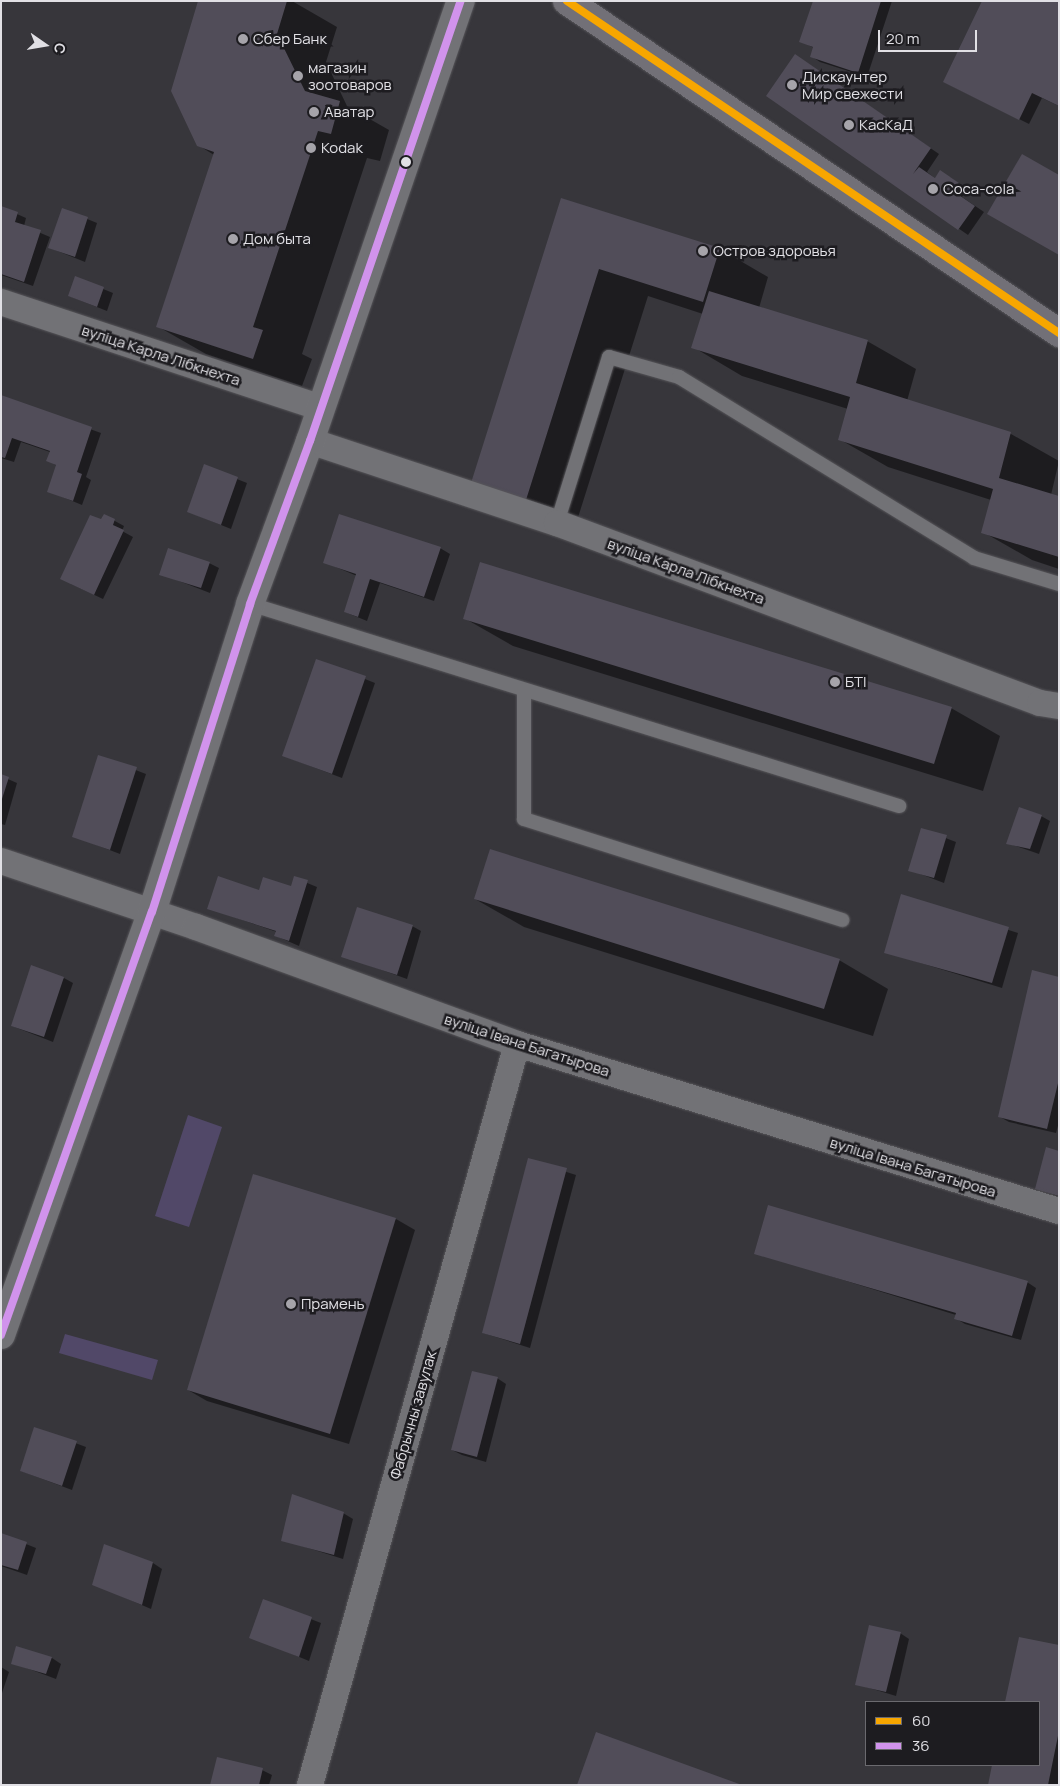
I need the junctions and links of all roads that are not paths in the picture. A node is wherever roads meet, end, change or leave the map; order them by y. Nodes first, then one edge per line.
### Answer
1 (460, 1) edge
2 (567, 1) edge
3 (1, 302) edge
4 (1059, 333) edge
5 (321, 408) junction
6 (310, 441) junction
7 (557, 523) junction
8 (1059, 584) edge
9 (250, 604) junction
10 (524, 690) junction
11 (1059, 706) edge
12 (898, 806) dead end
13 (1, 861) edge
14 (152, 912) junction
15 (842, 920) dead end
16 (516, 1044) junction
17 (1059, 1212) edge
18 (1, 1334) edge
19 (310, 1785) edge

1 - 5 main road
2 - 4 main road
3 - 5 street, вуліца Карла Лібкнехта
5 - 6 main road
6 - 7 street, вуліца Карла Лібкнехта
6 - 9 main road
7 - 8 lane
7 - 11 street, вуліца Карла Лібкнехта
9 - 10 lane
9 - 14 main road
10 - 12 lane
10 - 15 lane
13 - 14 street, вуліца Івана Багатырова
14 - 16 street, вуліца Івана Багатырова
14 - 18 main road
16 - 17 street, вуліца Івана Багатырова
16 - 19 street, Фабрычны завулак

